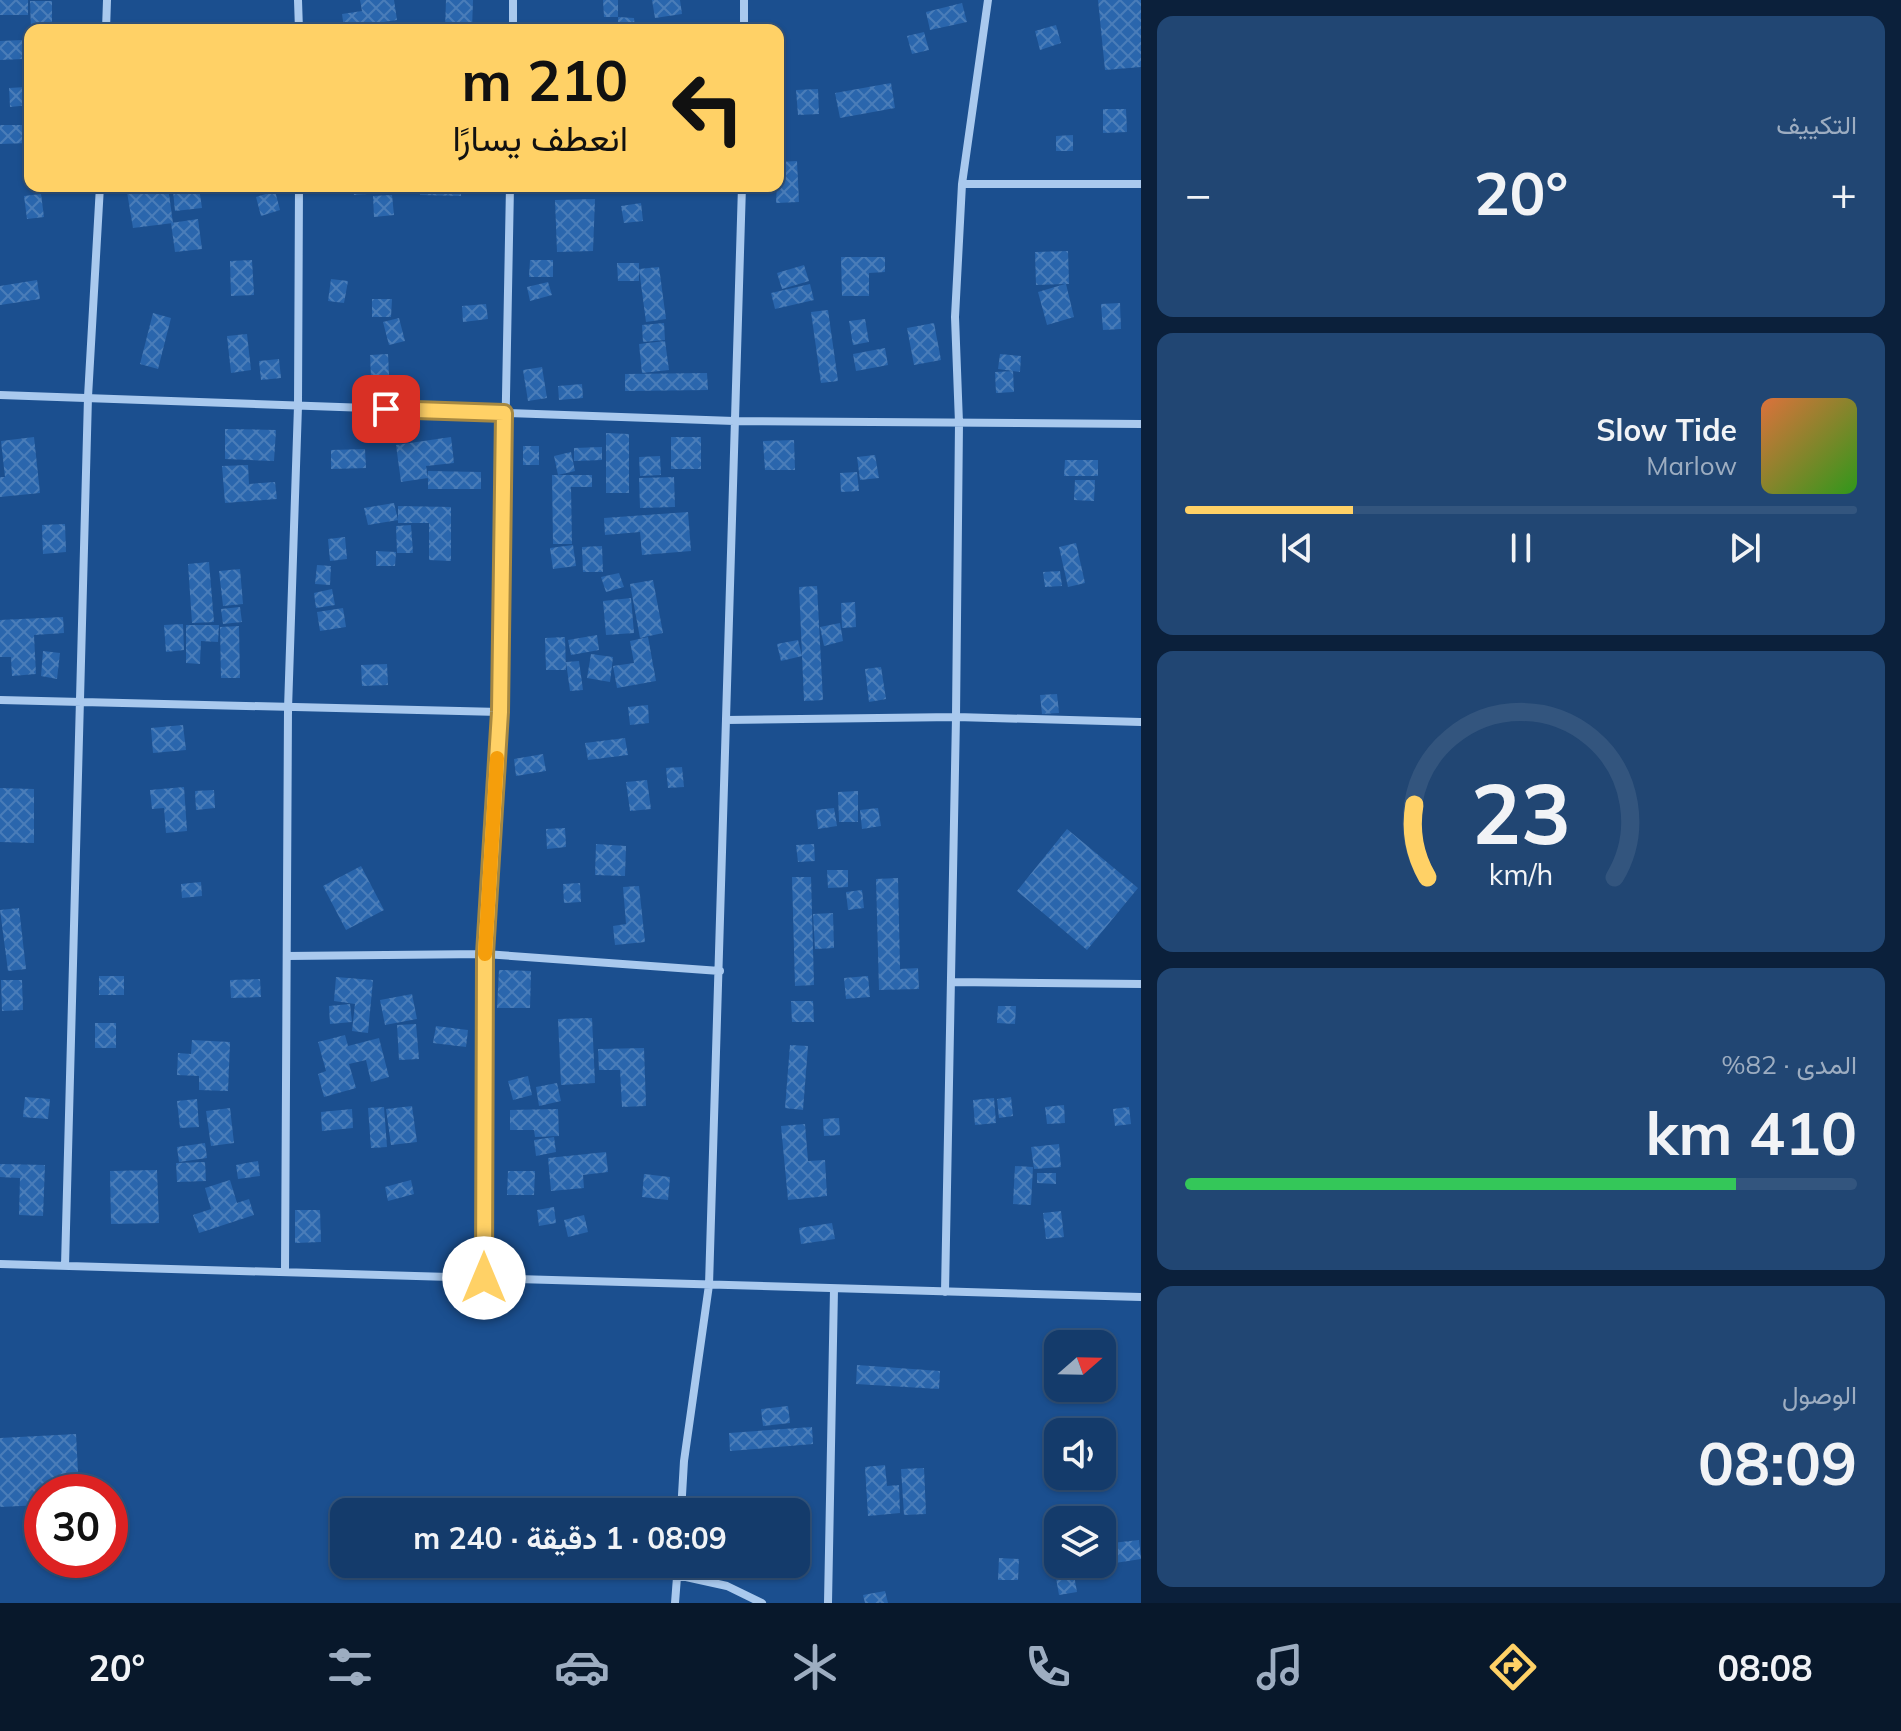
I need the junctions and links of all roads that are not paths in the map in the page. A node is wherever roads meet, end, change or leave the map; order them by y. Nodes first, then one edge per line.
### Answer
1 (107, 0) edge
2 (298, 0) edge
3 (513, 0) edge
4 (744, 0) edge
5 (988, 0) edge
6 (106, 24) edge
7 (299, 24) edge
8 (513, 24) edge
9 (744, 24) edge
10 (962, 184) junction
11 (1141, 184) edge
12 (100, 192) edge
13 (299, 192) edge
14 (510, 192) edge
15 (742, 192) edge
16 (0, 395) edge
17 (88, 397) junction
18 (298, 406) junction
19 (504, 413) junction
20 (734, 421) junction
21 (959, 423) junction
22 (1141, 424) edge
23 (0, 700) edge
24 (80, 700) junction
25 (288, 709) junction
26 (500, 712) junction
27 (956, 717) junction
28 (726, 720) junction
29 (1141, 722) edge
30 (485, 954) junction
31 (287, 956) junction
32 (720, 971) junction
33 (953, 982) junction
34 (1141, 984) edge
35 (0, 1264) edge
36 (65, 1266) junction
37 (285, 1272) junction
38 (484, 1278) junction
39 (709, 1285) junction
40 (834, 1289) junction
41 (945, 1292) junction
42 (1141, 1297) edge
43 (682, 1498) edge
44 (677, 1578) edge
45 (691, 1578) edge
46 (675, 1603) edge
47 (762, 1603) edge
48 (828, 1603) edge

1 - 6 street
2 - 7 street
3 - 8 street
4 - 9 street
5 - 10 street
10 - 11 street
10 - 21 street
12 - 17 street
13 - 18 street
14 - 19 street
15 - 20 street
16 - 17 street
17 - 18 street
17 - 24 street
18 - 19 street
18 - 25 street
19 - 20 street
19 - 26 street
20 - 21 street
20 - 28 street
21 - 22 street
21 - 27 street
23 - 24 street
24 - 25 street
24 - 36 street
25 - 26 street
25 - 31 street
26 - 30 street
27 - 28 street
27 - 29 street
27 - 33 street
28 - 32 street
30 - 31 street
30 - 32 street
30 - 38 street
31 - 37 street
32 - 39 street
33 - 34 street
33 - 41 street
35 - 36 street
36 - 37 street
37 - 38 street
38 - 39 street
39 - 40 street
39 - 43 street
40 - 41 street
40 - 48 street
41 - 42 street
44 - 46 street
45 - 47 street

